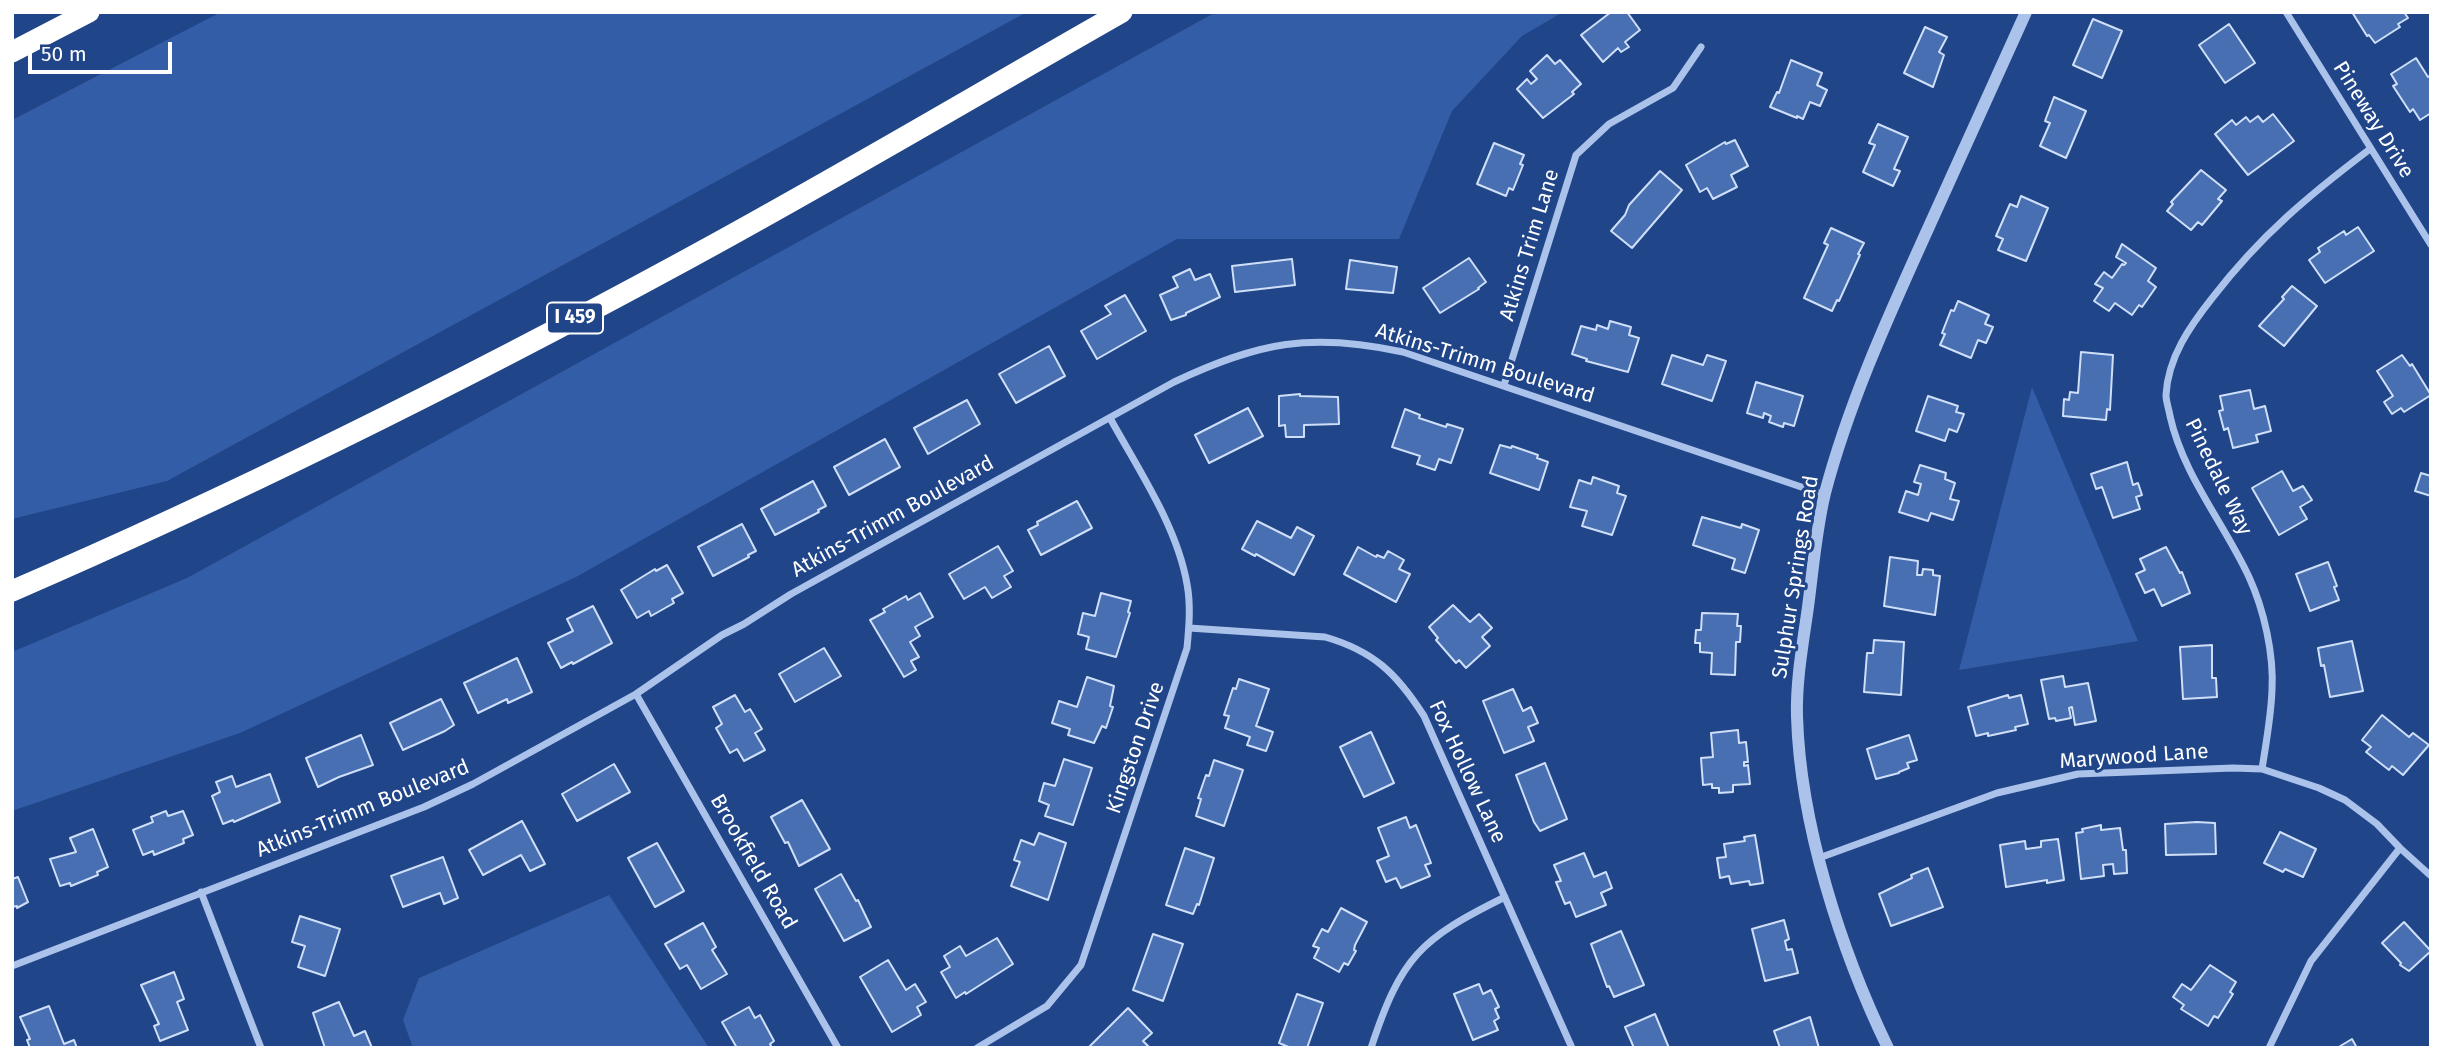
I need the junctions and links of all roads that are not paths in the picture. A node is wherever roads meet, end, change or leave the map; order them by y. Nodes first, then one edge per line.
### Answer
1 (89, 12) edge
2 (1122, 12) edge
3 (2026, 12) edge
4 (2286, 12) edge
5 (1701, 47) dead end
6 (12, 52) edge
7 (2370, 149) junction
8 (2431, 245) edge
9 (1504, 386) junction
10 (1111, 418) junction
11 (1825, 495) junction
12 (12, 591) edge
13 (1189, 628) junction
14 (636, 694) junction
15 (2262, 769) junction
16 (2400, 848) junction
17 (1819, 858) junction
18 (2431, 876) edge
19 (201, 892) junction
20 (1505, 897) junction
21 (12, 966) edge
22 (261, 1048) edge
23 (838, 1048) edge
24 (977, 1048) edge
25 (1371, 1048) edge
26 (1572, 1048) edge
27 (1888, 1048) edge
28 (2269, 1048) edge

1 - 6 highway
2 - 12 highway, I 459
3 - 11 street, Sulphur Springs Road
4 - 7 street, Pineway Drive
5 - 9 street, Atkins Trim Lane
7 - 8 street, Pineway Drive
7 - 15 street, Pinedale Way
9 - 10 street, Atkins-Trimm Boulevard
9 - 11 street, Atkins-Trimm Boulevard
10 - 13 street, Kingston Drive
10 - 14 street, Atkins-Trimm Boulevard
11 - 17 street, Sulphur Springs Road
13 - 20 street, Fox Hollow Lane
13 - 24 street, Kingston Drive
14 - 19 street, Atkins-Trimm Boulevard
14 - 23 street, Brookfield Road
15 - 16 street, Marywood Lane
15 - 17 street, Marywood Lane
16 - 18 street, Marywood Lane
16 - 28 street
17 - 27 street, Sulphur Springs Road
19 - 21 street, Atkins-Trimm Boulevard
19 - 22 street
20 - 25 street
20 - 26 street, Fox Hollow Lane

